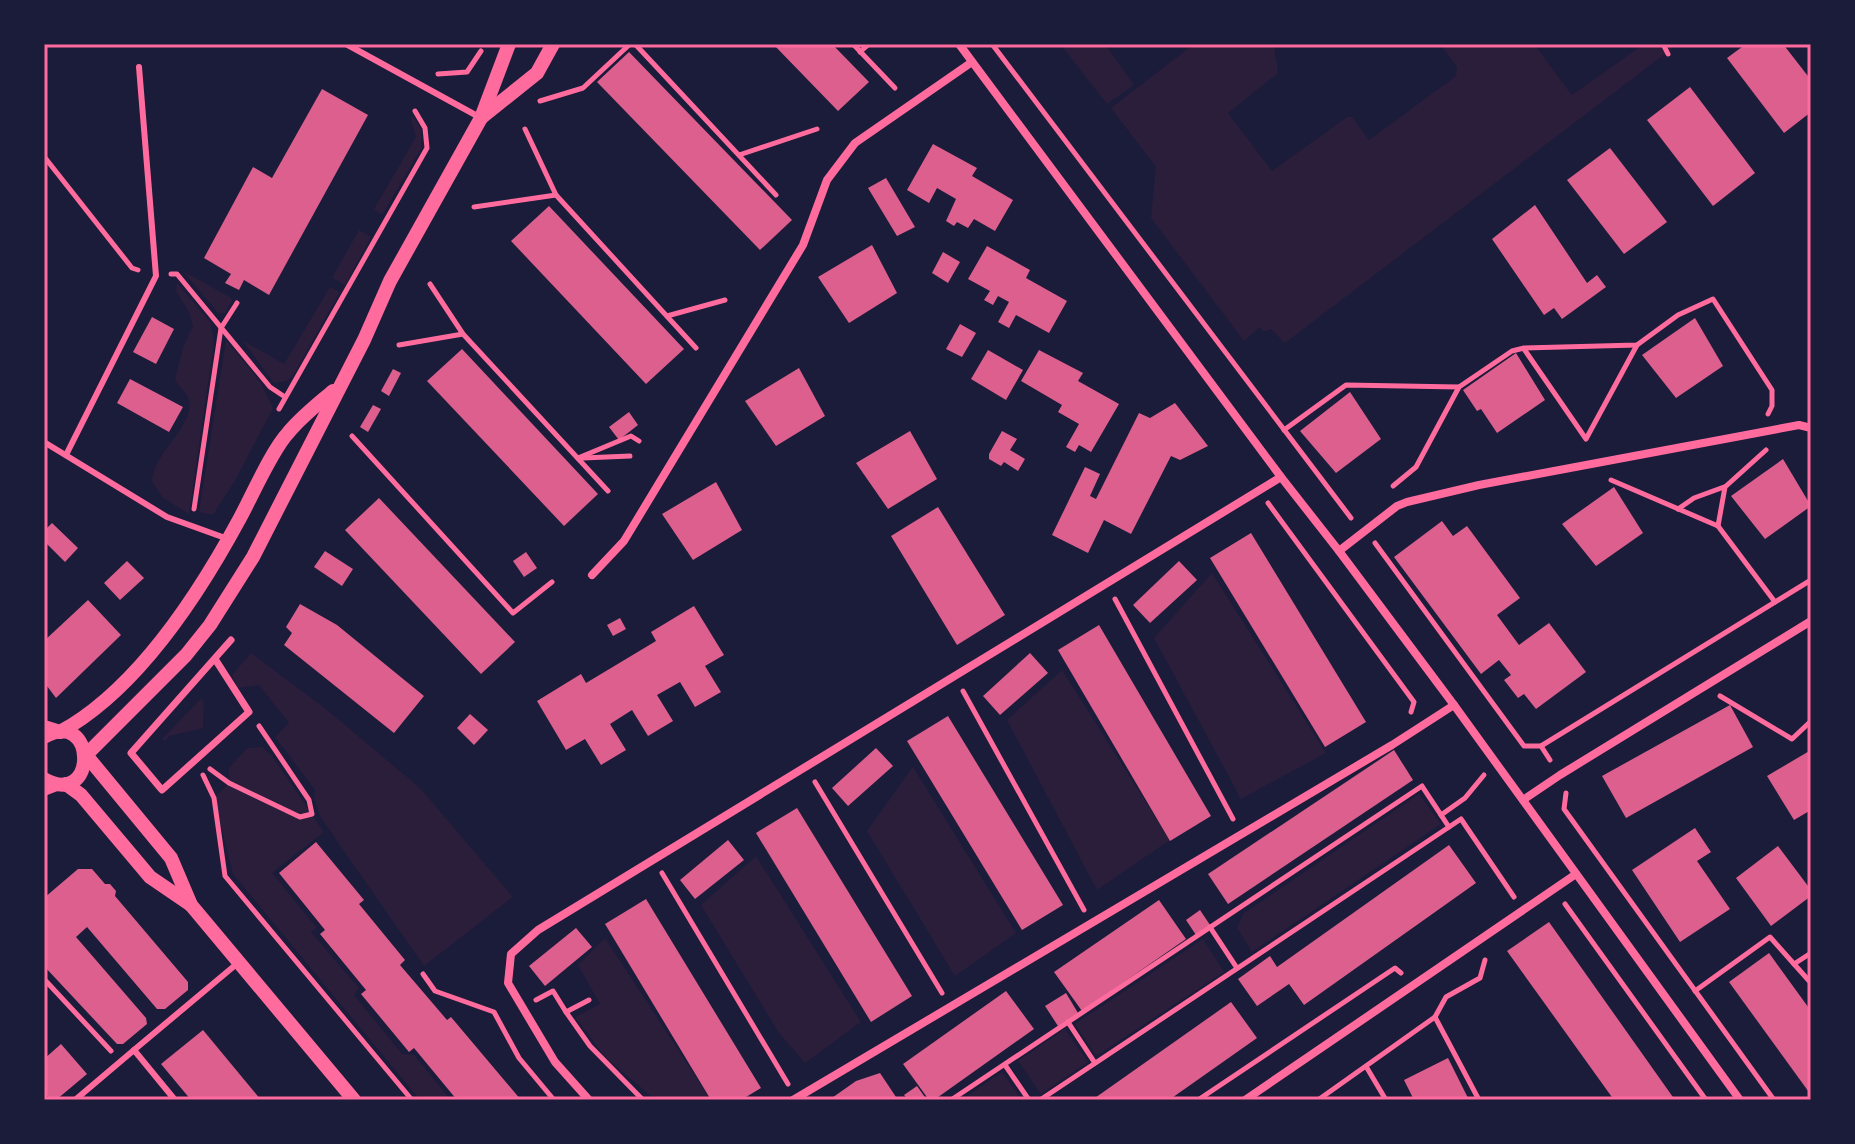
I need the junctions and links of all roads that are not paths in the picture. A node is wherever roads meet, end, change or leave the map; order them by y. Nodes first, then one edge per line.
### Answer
1 (346, 44) edge
2 (509, 44) edge
3 (553, 44) edge
4 (959, 44) edge
5 (972, 62) junction
6 (139, 67) dead end
7 (481, 118) junction
8 (339, 385) junction
9 (1811, 428) edge
10 (44, 442) edge
11 (66, 455) junction
12 (1281, 477) junction
13 (229, 539) junction
14 (1339, 551) junction
15 (592, 575) dead end
16 (1811, 621) edge
17 (231, 640) dead end
18 (215, 659) junction
19 (1454, 705) junction
20 (44, 727) edge
21 (60, 732) junction
22 (44, 737) edge
23 (86, 755) junction
24 (44, 779) edge
25 (66, 784) junction
26 (44, 792) edge
27 (1523, 800) junction
28 (1576, 874) junction
29 (191, 905) junction
30 (239, 962) junction
31 (134, 1050) junction
32 (75, 1100) edge
33 (175, 1100) edge
34 (354, 1100) edge
35 (589, 1100) edge
36 (793, 1100) edge
37 (1245, 1100) edge
38 (1740, 1100) edge

1 - 7 lane
2 - 7 street
3 - 7 street
4 - 5 street
5 - 12 street
5 - 15 street
6 - 11 lane
7 - 8 street
8 - 13 street
8 - 23 street
9 - 14 street
10 - 11 lane
11 - 13 lane
12 - 14 street
12 - 35 street
13 - 21 street
14 - 19 street
16 - 27 street
17 - 18 street
18 - 18 street
19 - 27 street
19 - 36 street
20 - 21 street
21 - 22 street
21 - 23 street
23 - 25 street
23 - 29 street
24 - 25 street
25 - 26 street
25 - 29 street
27 - 28 street
28 - 37 street
28 - 38 street
29 - 30 street
30 - 31 lane
30 - 34 street
31 - 32 lane
31 - 33 lane

